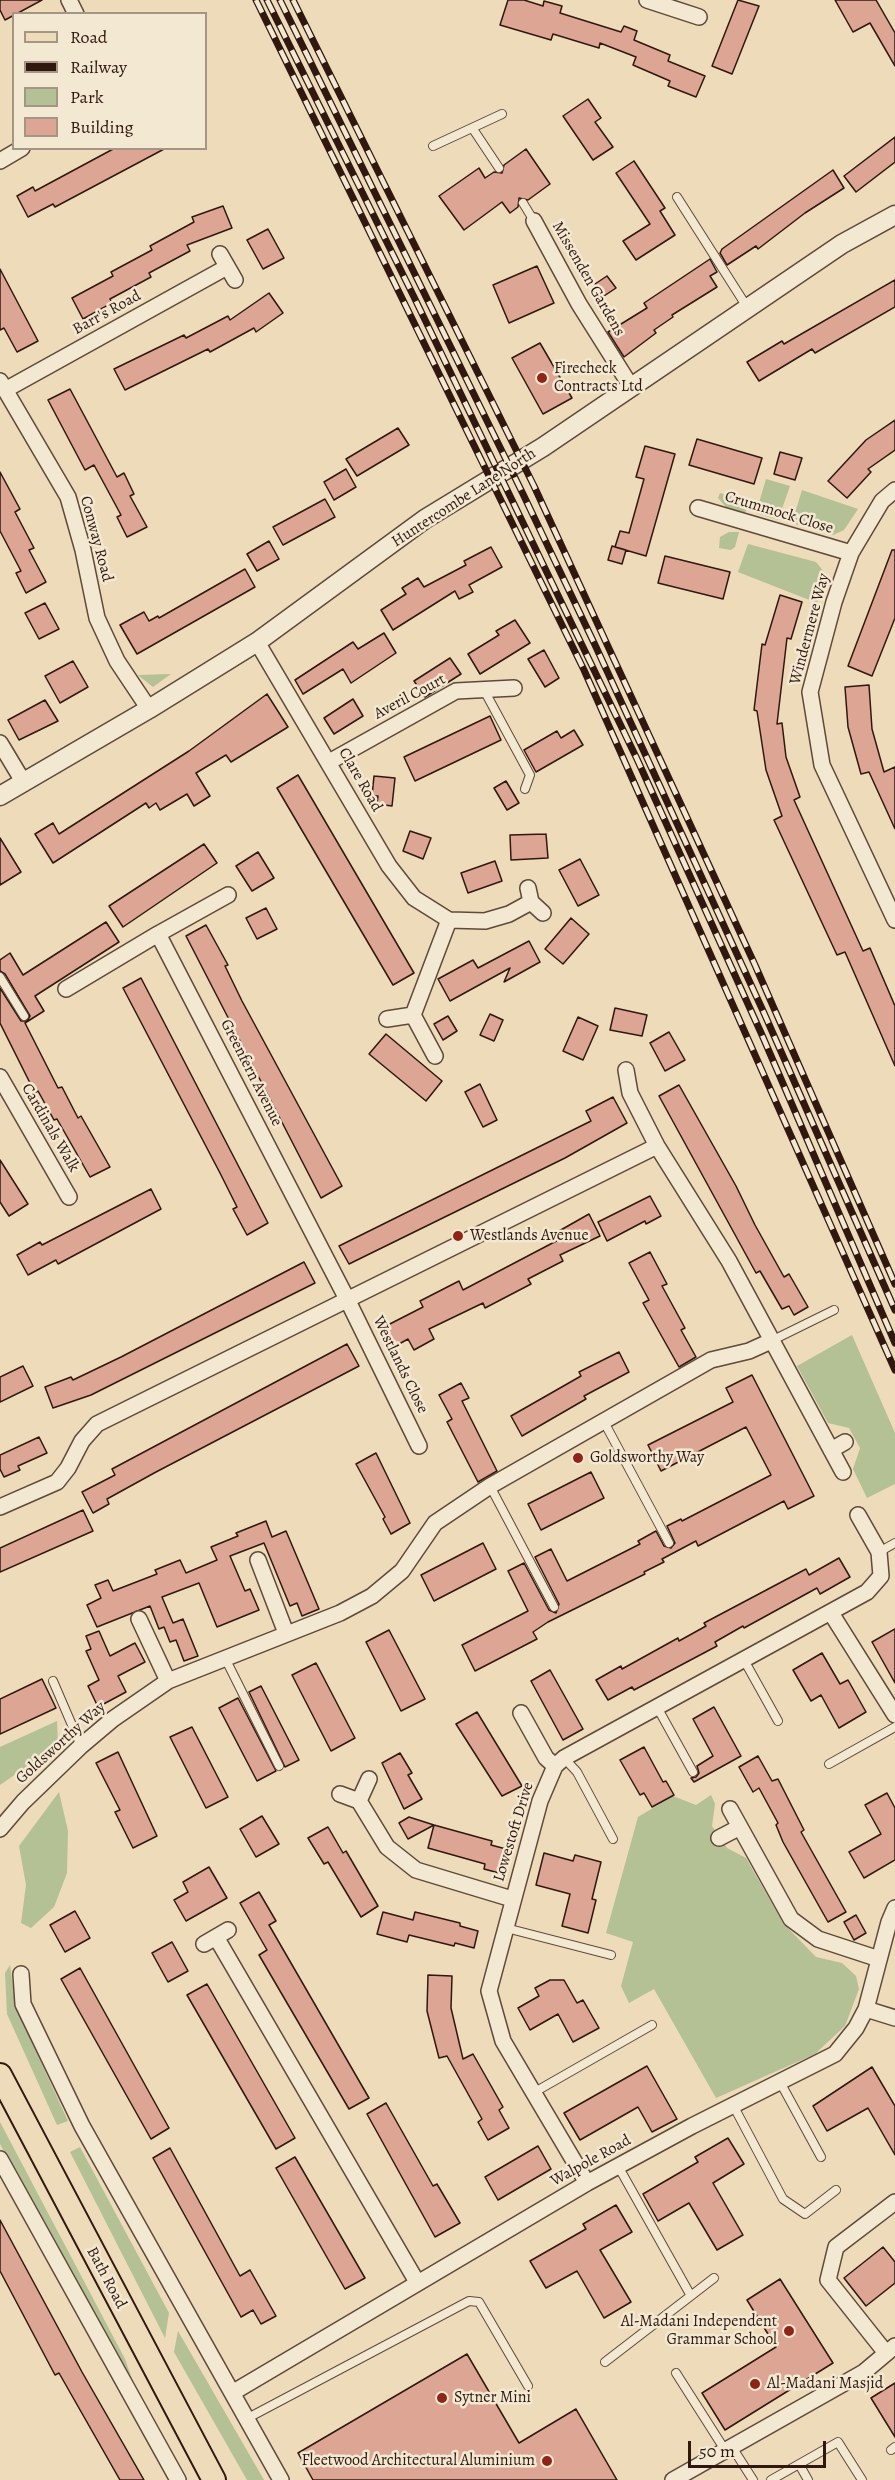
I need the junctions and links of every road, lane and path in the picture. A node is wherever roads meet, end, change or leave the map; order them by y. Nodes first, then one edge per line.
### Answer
1 (647, 0) edge
2 (699, 17) dead end
3 (502, 114) dead end
4 (473, 129) junction
5 (433, 146) dead end
6 (19, 150) edge
7 (0, 161) edge
8 (499, 168) dead end
9 (677, 197) dead end
10 (523, 203) dead end
11 (895, 215) edge
12 (534, 221) joint
13 (227, 267) dead end
14 (747, 307) junction
15 (630, 385) junction
16 (3, 386) edge
17 (895, 490) edge
18 (698, 508) dead end
19 (851, 553) junction
20 (257, 642) junction
21 (514, 688) dead end
22 (484, 690) junction
23 (149, 710) junction
24 (0, 743) edge
25 (329, 762) junction
26 (24, 783) junction
27 (525, 789) dead end
28 (0, 796) edge
29 (228, 896) dead end
30 (543, 913) dead end
31 (449, 920) junction
32 (895, 920) edge
33 (158, 934) junction
34 (0, 976) edge
35 (66, 989) dead end
36 (413, 1015) junction
37 (24, 1016) dead end
38 (387, 1018) dead end
39 (435, 1056) dead end
40 (626, 1070) dead end
41 (0, 1077) edge
42 (657, 1146) junction
43 (69, 1197) dead end
44 (348, 1301) junction
45 (834, 1310) dead end
46 (771, 1341) junction
47 (603, 1420) junction
48 (845, 1442) dead end
49 (419, 1446) dead end
50 (831, 1449) junction
51 (843, 1472) dead end
52 (490, 1486) junction
53 (0, 1507) edge
54 (858, 1515) dead end
55 (669, 1543) dead end
56 (895, 1543) edge
57 (879, 1552) junction
58 (258, 1560) dead end
59 (554, 1607) dead end
60 (831, 1613) junction
61 (139, 1618) dead end
62 (286, 1633) junction
63 (225, 1657) junction
64 (744, 1660) junction
65 (53, 1681) dead end
66 (168, 1681) junction
67 (657, 1707) junction
68 (521, 1713) dead end
69 (895, 1715) edge
70 (778, 1721) dead end
71 (895, 1727) edge
72 (81, 1746) junction
73 (560, 1762) junction
74 (829, 1764) dead end
75 (279, 1766) dead end
76 (693, 1772) dead end
77 (369, 1779) dead end
78 (340, 1794) dead end
79 (359, 1801) junction
80 (23, 1802) junction
81 (730, 1809) dead end
82 (0, 1814) edge
83 (740, 1827) junction
84 (0, 1829) edge
85 (719, 1838) dead end
86 (613, 1839) dead end
87 (512, 1899) junction
88 (895, 1908) edge
89 (504, 1928) junction
90 (216, 1937) dead end
91 (611, 1955) dead end
92 (879, 1959) junction
93 (21, 1974) dead end
94 (866, 2009) junction
95 (895, 2018) edge
96 (652, 2025) dead end
97 (780, 2082) junction
98 (3, 2088) edge
99 (534, 2094) junction
100 (733, 2105) junction
101 (821, 2157) dead end
102 (0, 2159) edge
103 (618, 2166) junction
104 (586, 2183) junction
105 (836, 2190) dead end
106 (895, 2202) edge
107 (714, 2278) dead end
108 (417, 2282) junction
109 (691, 2296) junction
110 (891, 2350) edge
111 (605, 2362) dead end
112 (676, 2373) dead end
113 (528, 2386) dead end
114 (232, 2393) junction
115 (246, 2419) junction
116 (729, 2448) junction
117 (798, 2464) junction
118 (178, 2480) edge
119 (214, 2480) edge
120 (281, 2480) edge
121 (673, 2480) edge
122 (753, 2480) edge
123 (771, 2480) edge
124 (808, 2480) edge
125 (862, 2480) edge

1 - 2 street
3 - 4 lane
4 - 5 lane
4 - 8 lane
6 - 7 street
9 - 14 lane
10 - 12 lane
11 - 14 street, Huntercombe Lane North
12 - 15 street, Missenden Gardens
13 - 16 street, Barr's Road
14 - 15 street, Huntercombe Lane North
15 - 20 street, Huntercombe Lane North
16 - 23 street, Conway Road
17 - 19 street, Windermere Way
18 - 19 street, Crummock Close
19 - 32 street, Windermere Way
20 - 23 street, Huntercombe Lane North
20 - 25 street, Clare Road
21 - 22 street, Averil Court
22 - 25 street, Averil Court
22 - 27 lane
23 - 26 street, Huntercombe Lane North
24 - 26 street
25 - 31 street, Clare Road
26 - 28 street, Huntercombe Lane North
29 - 33 street
30 - 31 street
31 - 36 street
33 - 35 street
33 - 44 street, Greenfern Avenue
34 - 37 lane
36 - 38 street
36 - 39 street
40 - 42 street
41 - 43 street, Cardinals Walk
42 - 44 street
42 - 46 street
44 - 49 street, Westlands Close
44 - 53 street
45 - 46 lane
46 - 47 street, Goldsworthy Way
46 - 50 street
47 - 52 street, Goldsworthy Way
47 - 55 lane
48 - 50 street
50 - 51 street
52 - 59 lane
52 - 62 street, Goldsworthy Way
54 - 57 street
56 - 57 lane
57 - 60 street
58 - 62 street
60 - 64 street
60 - 69 street
61 - 66 street
62 - 63 street, Goldsworthy Way
63 - 66 street, Goldsworthy Way
63 - 75 lane
64 - 67 street
64 - 70 lane
65 - 72 lane
66 - 72 street, Goldsworthy Way
67 - 73 street
67 - 76 lane
68 - 73 street
71 - 74 lane
72 - 80 street, Goldsworthy Way
73 - 86 lane
73 - 87 street, Lowestoft Drive
77 - 79 street
78 - 79 street
79 - 87 street
80 - 82 street, Goldsworthy Way
80 - 84 street, Goldsworthy Way
81 - 83 street
83 - 85 street
83 - 92 street
87 - 89 street, Lowestoft Drive
88 - 92 street, Walpole Road
89 - 91 lane
89 - 99 street, Lowestoft Drive
90 - 108 street
92 - 94 street, Walpole Road
93 - 114 street
94 - 95 street
94 - 97 street, Walpole Road
96 - 99 lane
97 - 100 street, Walpole Road
97 - 101 lane
98 - 119 main road, Bath Road
99 - 104 street, Lowestoft Drive
100 - 103 street, Walpole Road
100 - 105 lane
102 - 118 street
103 - 104 street, Walpole Road
103 - 109 lane
104 - 108 street, Walpole Road
106 - 110 street
107 - 109 lane
108 - 114 street, Walpole Road
109 - 111 lane
110 - 116 street
112 - 116 lane
113 - 115 lane
114 - 115 street
115 - 120 street
116 - 121 street
116 - 122 lane
117 - 123 lane
117 - 124 lane
117 - 125 lane

